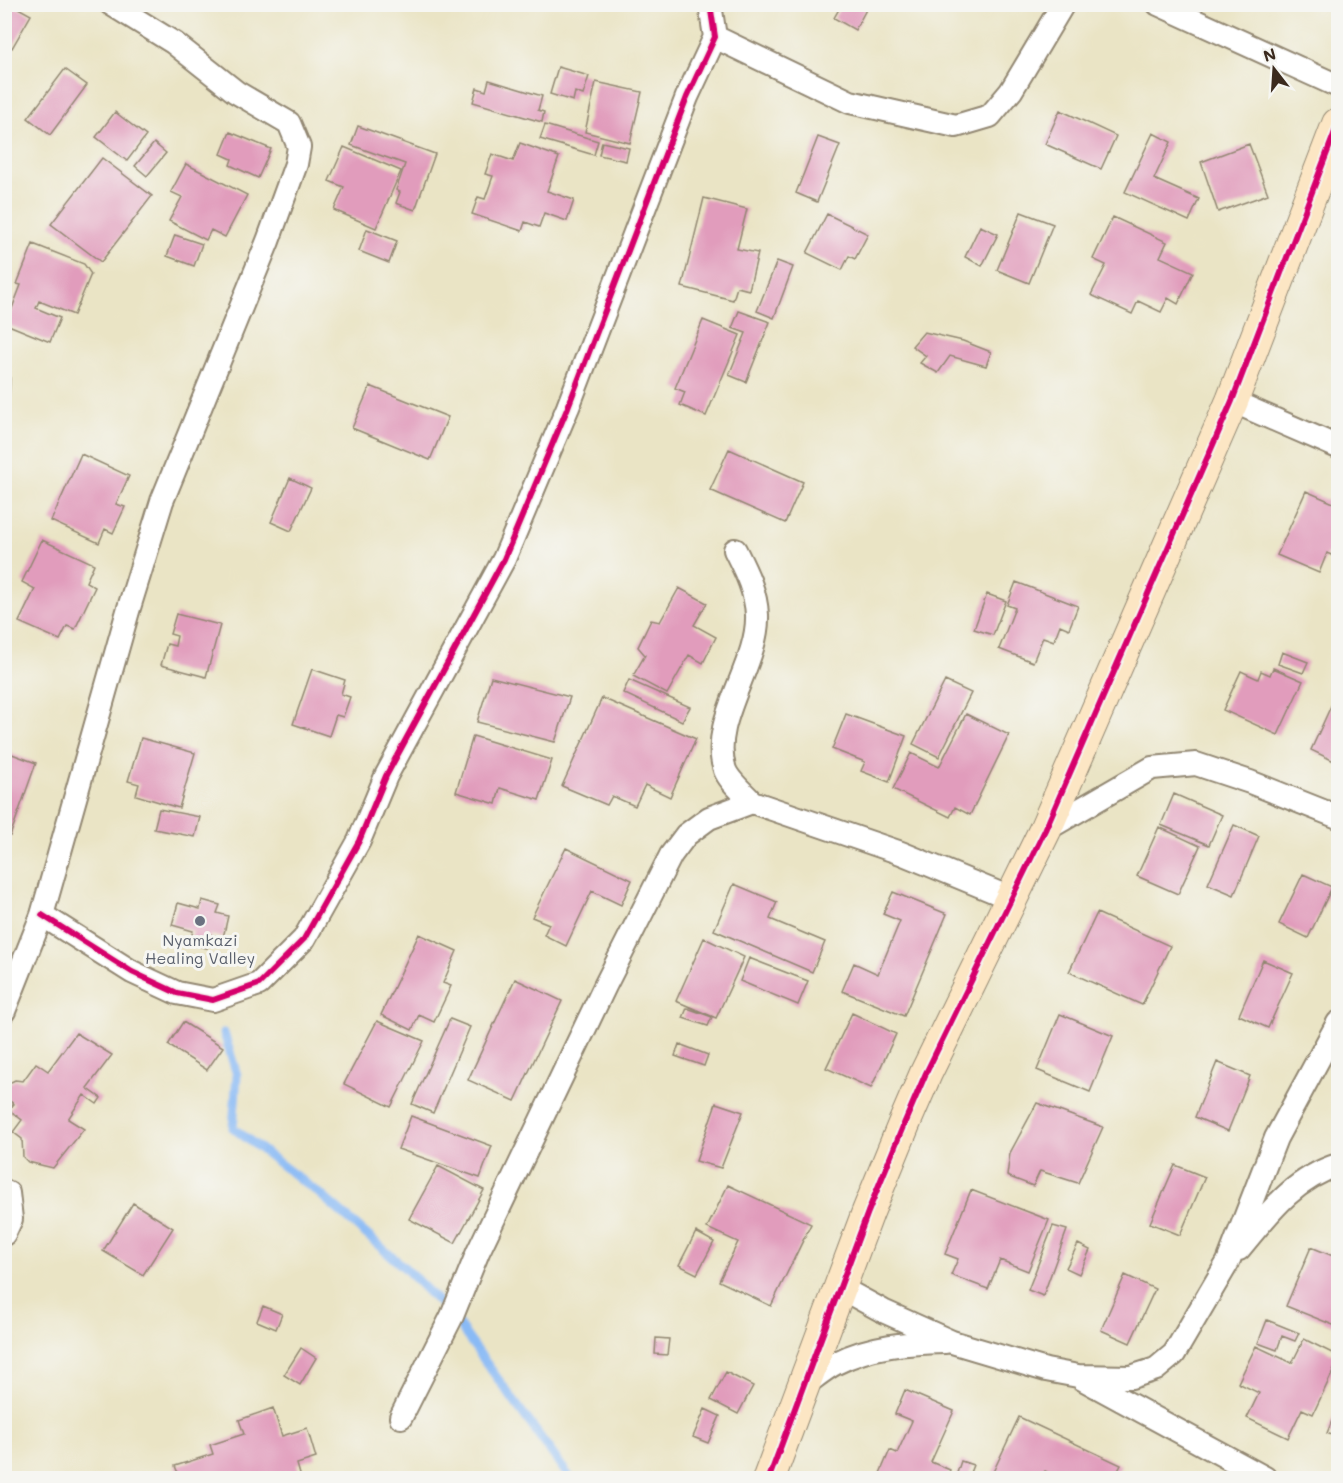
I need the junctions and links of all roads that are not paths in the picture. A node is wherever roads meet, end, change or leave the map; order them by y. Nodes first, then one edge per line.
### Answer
1 (111, 4) edge
2 (710, 4) edge
3 (1063, 4) edge
4 (1158, 4) edge
5 (715, 37) junction
6 (1338, 86) edge
7 (1338, 124) edge
8 (1232, 401) junction
9 (1338, 447) edge
10 (735, 550) dead end
11 (752, 802) junction
12 (1338, 817) edge
13 (1045, 830) junction
14 (1010, 898) junction
15 (42, 915) junction
16 (4, 1011) edge
17 (1338, 1023) edge
18 (1338, 1165) edge
19 (4, 1191) edge
20 (4, 1234) edge
21 (1228, 1262) junction
22 (839, 1287) junction
23 (952, 1342) junction
24 (1078, 1376) junction
25 (802, 1387) junction
26 (401, 1417) dead end
27 (769, 1479) edge
28 (1265, 1479) edge

1 - 15 street
2 - 5 street
3 - 5 street
4 - 6 street
5 - 15 street
7 - 8 street
8 - 9 street
8 - 13 street
10 - 11 street
11 - 14 street
11 - 26 street
12 - 13 street
13 - 14 street
14 - 22 street
15 - 16 street
17 - 21 street
18 - 21 street
19 - 20 street
21 - 24 street
22 - 23 street
22 - 25 street
23 - 24 street
23 - 25 street
24 - 28 street
25 - 27 street

